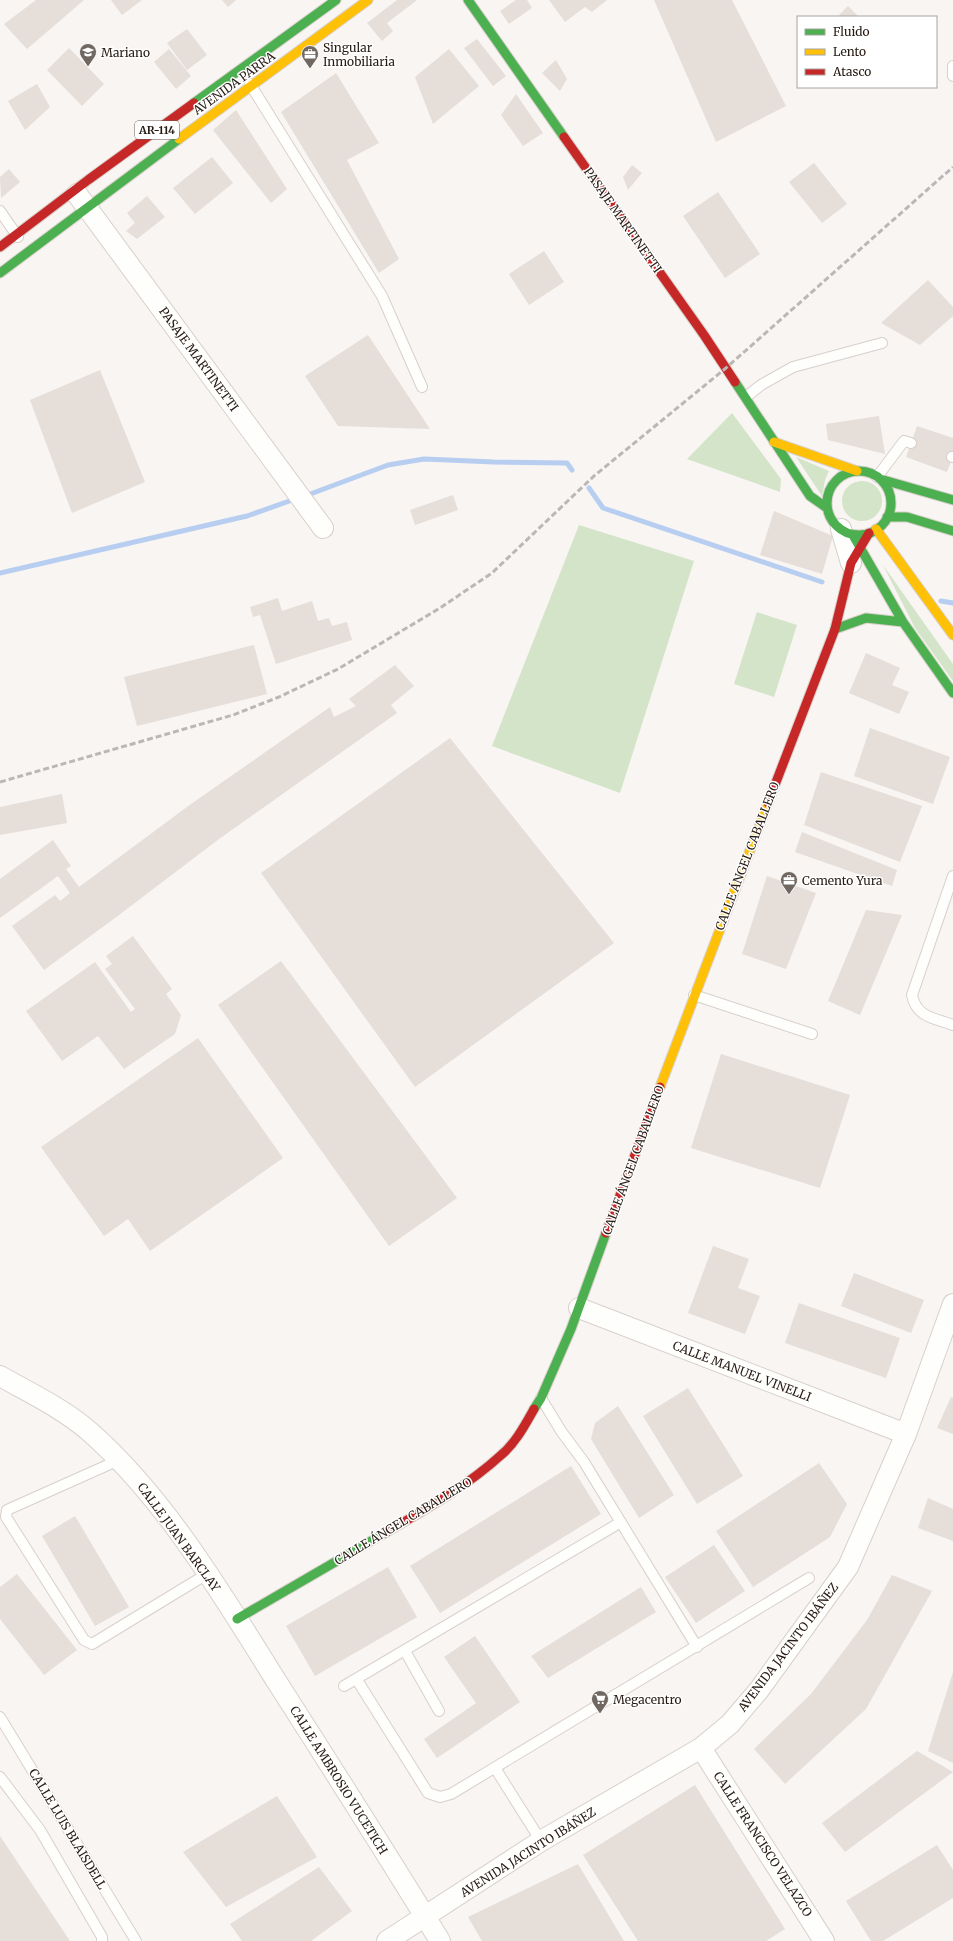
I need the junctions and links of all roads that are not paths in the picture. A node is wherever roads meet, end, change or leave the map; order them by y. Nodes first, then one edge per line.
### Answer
1 (336, 0) edge
2 (368, 0) edge
3 (468, 0) edge
4 (953, 66) edge
5 (240, 69) junction
6 (953, 76) edge
7 (251, 85) junction
8 (74, 191) junction
9 (87, 206) junction
10 (0, 211) edge
11 (16, 234) junction
12 (0, 246) edge
13 (29, 251) junction
14 (0, 273) edge
15 (882, 344) dead end
16 (422, 387) dead end
17 (746, 397) junction
18 (774, 442) junction
19 (911, 443) dead end
20 (857, 471) junction
21 (878, 478) junction
22 (953, 500) edge
23 (827, 508) junction
24 (887, 517) junction
25 (323, 528) dead end
26 (847, 531) junction
27 (872, 531) junction
28 (953, 531) edge
29 (856, 555) junction
30 (902, 622) junction
31 (835, 629) junction
32 (953, 635) edge
33 (953, 694) edge
34 (953, 876) edge
35 (694, 995) junction
36 (953, 1025) edge
37 (812, 1034) dead end
38 (953, 1304) edge
39 (578, 1308) junction
40 (0, 1376) edge
41 (541, 1398) junction
42 (906, 1434) junction
43 (119, 1460) junction
44 (621, 1522) junction
45 (207, 1574) junction
46 (809, 1578) dead end
47 (237, 1619) junction
48 (697, 1647) junction
49 (405, 1651) junction
50 (357, 1680) junction
51 (344, 1686) dead end
52 (438, 1711) dead end
53 (0, 1718) edge
54 (701, 1748) junction
55 (495, 1768) junction
56 (0, 1777) edge
57 (542, 1841) junction
58 (426, 1917) junction
59 (102, 1941) edge
60 (136, 1941) edge
61 (387, 1941) edge
62 (440, 1941) edge
63 (824, 1941) edge

1 - 5 main road, AVENIDA PARRA / AR-114
2 - 7 main road, AVENIDA PARRA / AR-114
3 - 17 main road, PASAJE MARTINETTI
4 - 6 lane
5 - 7 lane
5 - 8 main road, AVENIDA PARRA / AR-114
7 - 9 main road, AVENIDA PARRA / AR-114
7 - 16 lane
8 - 9 street, PASAJE MARTINETTI
8 - 11 main road, AVENIDA PARRA / AR-114
9 - 13 main road, AVENIDA PARRA / AR-114
9 - 25 street, PASAJE MARTINETTI
10 - 11 lane
11 - 12 main road, AVENIDA PARRA / AR-114
11 - 13 lane
13 - 14 main road, AVENIDA PARRA / AR-114
15 - 17 lane
17 - 18 main road, PASAJE MARTINETTI
18 - 20 main road
18 - 23 main road, PASAJE MARTINETTI
19 - 21 lane
20 - 21 main road
20 - 23 main road
21 - 22 main road
21 - 24 main road
23 - 26 main road
24 - 27 main road
24 - 28 main road
26 - 27 main road
26 - 29 street
27 - 29 main road, CALLE ÁNGEL CABALLERO
27 - 32 main road
29 - 30 main road
29 - 31 main road, CALLE ÁNGEL CABALLERO
30 - 31 main road
30 - 33 main road
31 - 35 main road, CALLE ÁNGEL CABALLERO
34 - 36 lane
35 - 37 lane
35 - 39 main road, CALLE ÁNGEL CABALLERO
38 - 42 street, AVENIDA JACINTO IBÁÑEZ
39 - 41 main road, CALLE ÁNGEL CABALLERO
39 - 42 street, CALLE MANUEL VINELLI
40 - 43 street, CALLE JUAN BARCLAY
41 - 44 lane
41 - 47 main road, CALLE ÁNGEL CABALLERO
42 - 54 street, AVENIDA JACINTO IBÁÑEZ
43 - 45 street, CALLE JUAN BARCLAY
43 - 45 lane
44 - 48 lane
44 - 49 lane
45 - 47 street, CALLE JUAN BARCLAY
46 - 48 lane
47 - 58 street, CALLE AMBROSIO VUCETICH
48 - 55 lane
49 - 50 lane
49 - 52 lane
50 - 51 lane
50 - 55 lane
53 - 60 lane, CALLE LUIS BLAISDELL
54 - 57 street, AVENIDA JACINTO IBÁÑEZ
54 - 63 street, CALLE FRANCISCO VELAZCO
55 - 57 lane
56 - 59 lane
57 - 58 street, AVENIDA JACINTO IBÁÑEZ
58 - 61 street, AVENIDA JACINTO IBÁÑEZ
58 - 62 street, CALLE AMBROSIO VUCETICH

